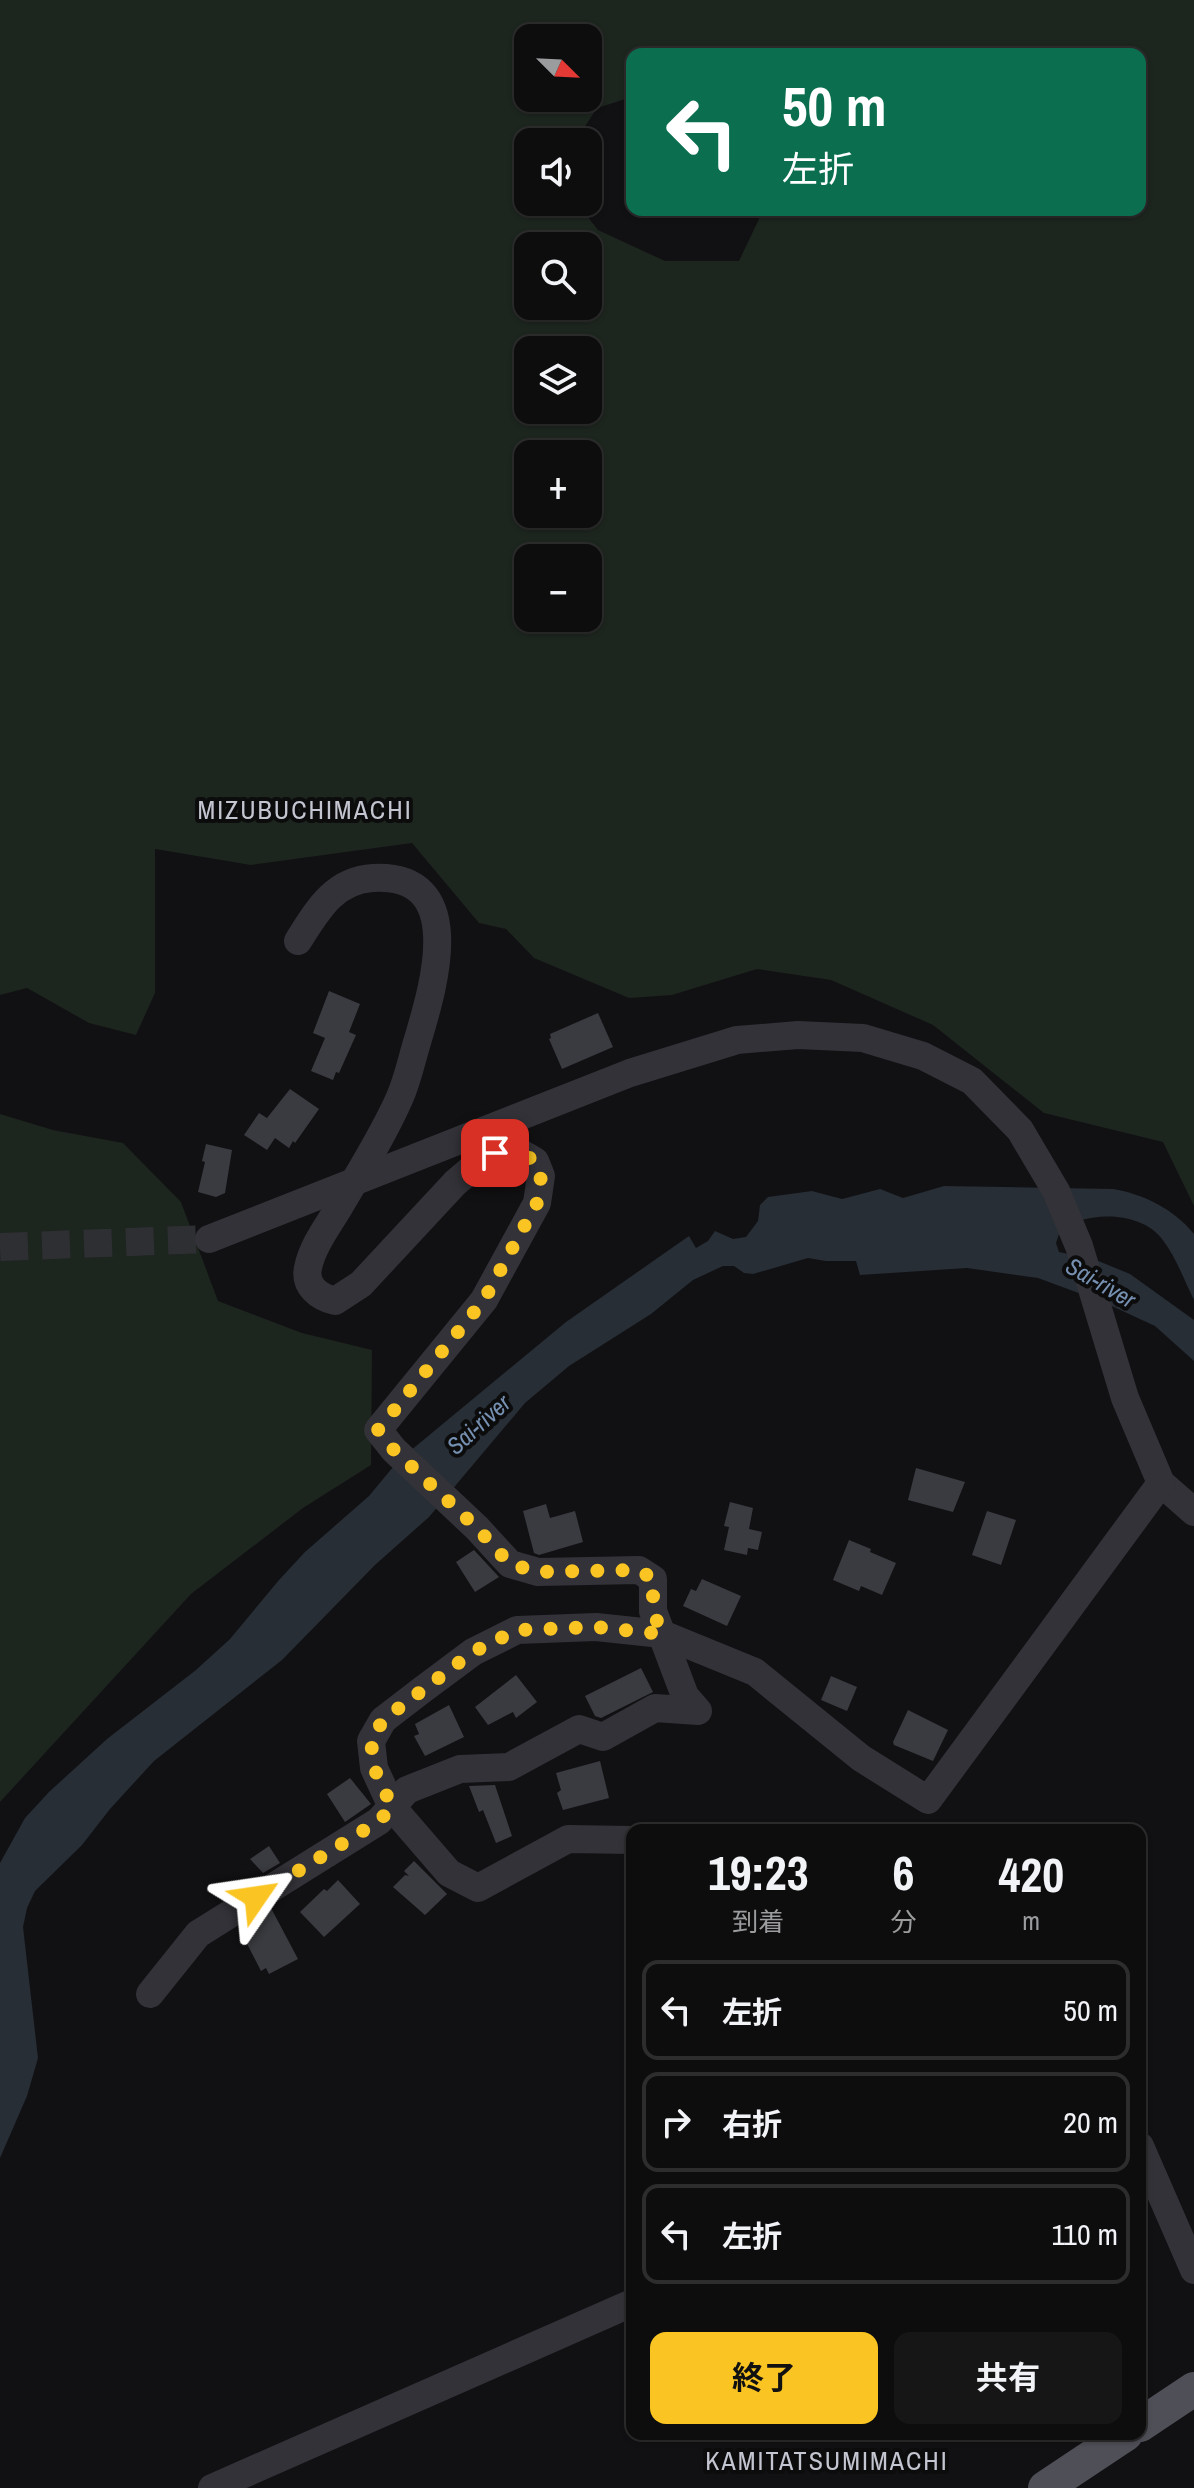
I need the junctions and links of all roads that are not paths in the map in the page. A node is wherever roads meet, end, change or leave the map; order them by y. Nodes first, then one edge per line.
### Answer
1 (298, 941) dead end
2 (354, 1181) junction
3 (209, 1239) tunnel mouth
4 (1161, 1483) junction
5 (1194, 1512) edge
6 (662, 1634) junction
7 (392, 1807) junction
8 (626, 1840) edge
9 (150, 1994) dead end
10 (1146, 2160) edge
11 (1194, 2270) edge
12 (626, 2306) edge
13 (1194, 2389) edge
14 (1146, 2421) edge
15 (1117, 2440) edge
16 (212, 2488) edge
17 (1045, 2488) edge

1 - 2 street
2 - 3 street
2 - 4 street
2 - 6 street
4 - 5 street
4 - 6 street
6 - 7 street
6 - 7 street
7 - 8 street
7 - 9 street
10 - 11 street
12 - 16 street
13 - 14 main road
15 - 17 main road

